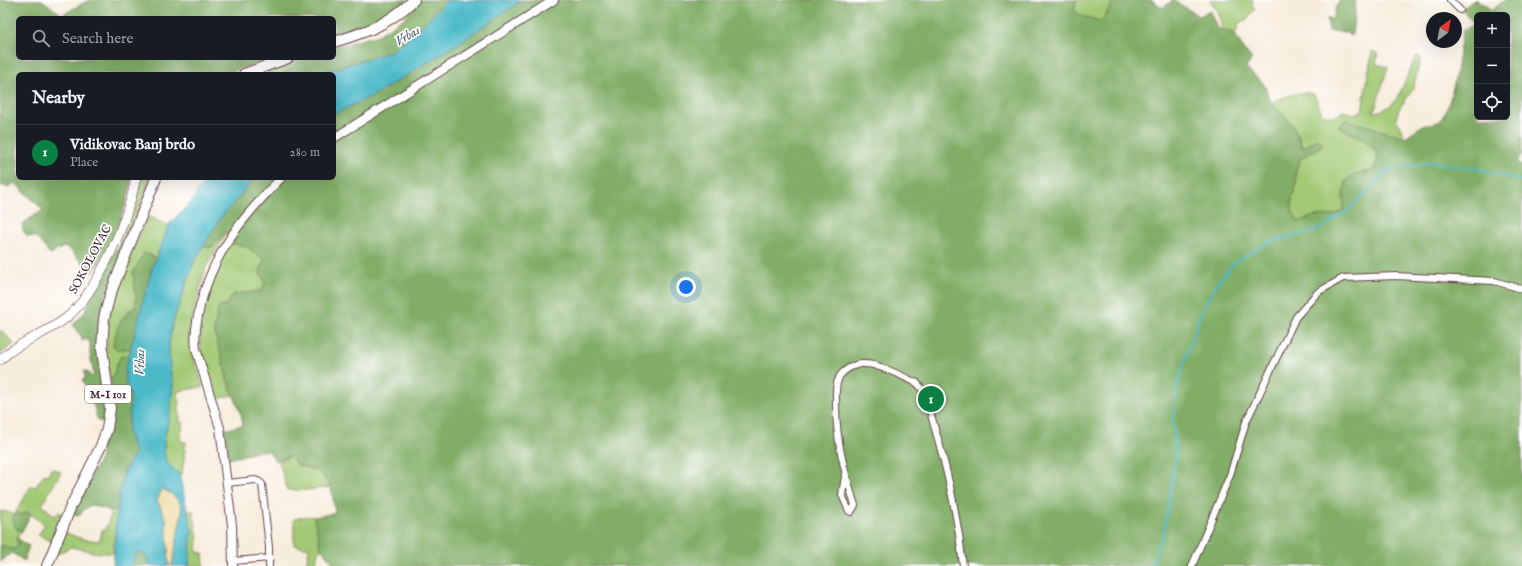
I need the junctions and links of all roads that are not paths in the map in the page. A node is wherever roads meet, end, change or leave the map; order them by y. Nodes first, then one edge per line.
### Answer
1 (414, 0) edge
2 (554, 0) edge
3 (1450, 0) edge
4 (1460, 10) dead end
5 (336, 41) edge
6 (282, 60) edge
7 (250, 72) edge
8 (336, 137) edge
9 (136, 180) edge
10 (155, 180) edge
11 (279, 180) edge
12 (1522, 289) edge
13 (0, 360) edge
14 (845, 476) junction
15 (227, 483) junction
16 (270, 558) junction
17 (233, 563) edge
18 (47, 566) edge
19 (270, 566) edge
20 (963, 566) edge
21 (1192, 566) edge

1 - 5 main road
2 - 8 street
3 - 4 street
6 - 7 main road
9 - 13 main road, SOKOLOVAC
10 - 18 main road, M-I 101
11 - 15 street
12 - 21 street
14 - 14 street
14 - 20 street
15 - 16 street
15 - 17 street
16 - 17 street
16 - 19 street

